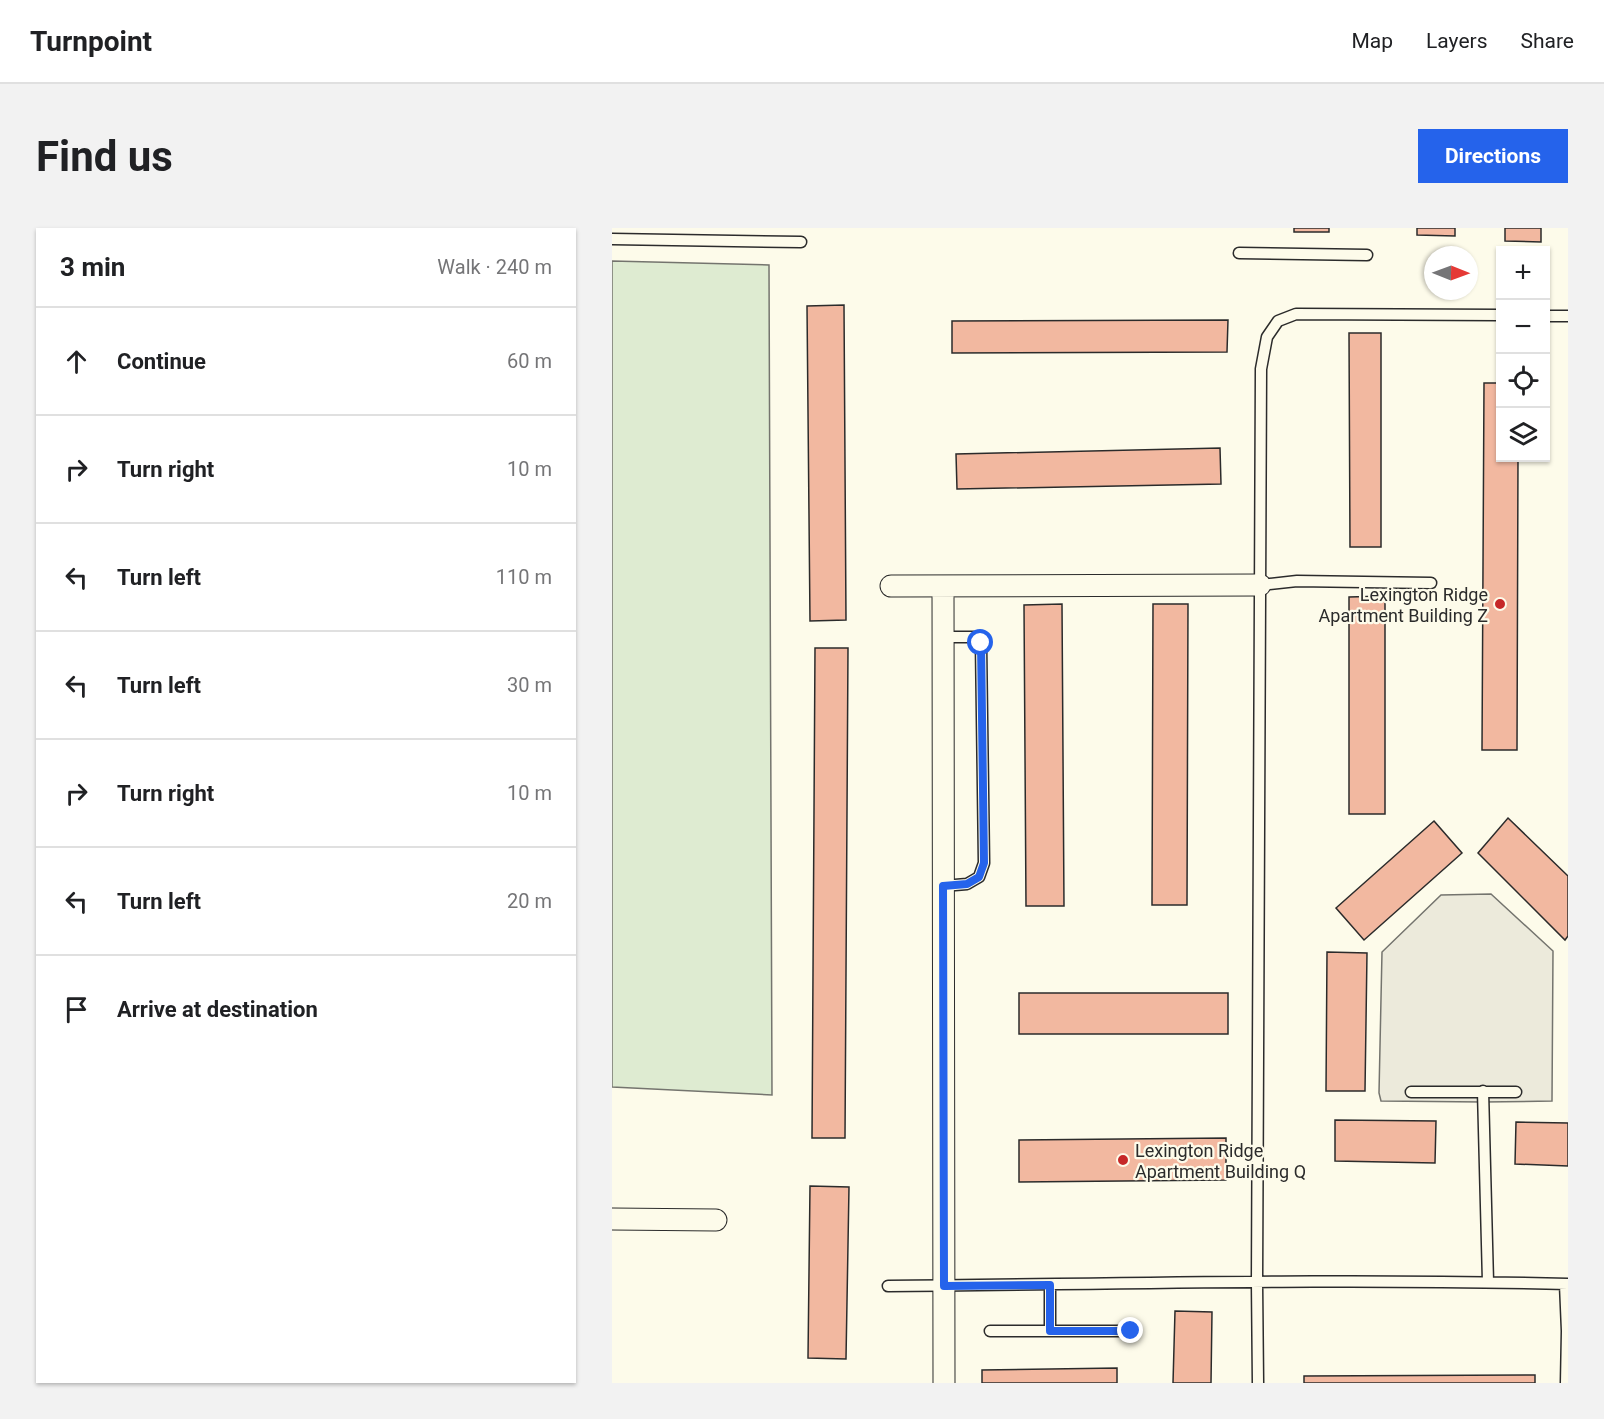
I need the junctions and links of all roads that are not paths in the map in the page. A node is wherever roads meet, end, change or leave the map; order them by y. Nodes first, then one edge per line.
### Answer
1 (612, 239) edge
2 (801, 242) dead end
3 (1239, 253) dead end
4 (1367, 255) dead end
5 (1496, 315) edge
6 (1550, 316) edge
7 (1568, 316) edge
8 (1431, 583) dead end
9 (1260, 585) junction
10 (891, 586) dead end
11 (943, 586) junction
12 (943, 637) junction
13 (943, 886) junction
14 (1483, 1091) junction
15 (1411, 1092) dead end
16 (1516, 1092) dead end
17 (612, 1219) edge
18 (716, 1220) dead end
19 (1488, 1282) junction
20 (1257, 1283) junction
21 (1567, 1284) edge
22 (1050, 1285) junction
23 (888, 1286) dead end
24 (944, 1286) junction
25 (990, 1331) dead end
26 (1050, 1331) junction
27 (1131, 1331) dead end
28 (944, 1383) edge
29 (1258, 1383) edge
30 (1566, 1383) edge

1 - 2 lane
3 - 4 lane
5 - 9 lane
6 - 7 lane
8 - 9 lane
9 - 11 street
9 - 20 lane
10 - 11 street
11 - 12 street
12 - 13 street
12 - 13 lane
13 - 24 street
14 - 15 lane
14 - 16 lane
14 - 19 lane
17 - 18 street
19 - 20 lane
19 - 21 lane
20 - 22 lane
20 - 29 lane
21 - 30 lane
22 - 24 lane
22 - 26 lane
23 - 24 lane
24 - 28 street
25 - 26 lane
26 - 27 lane

